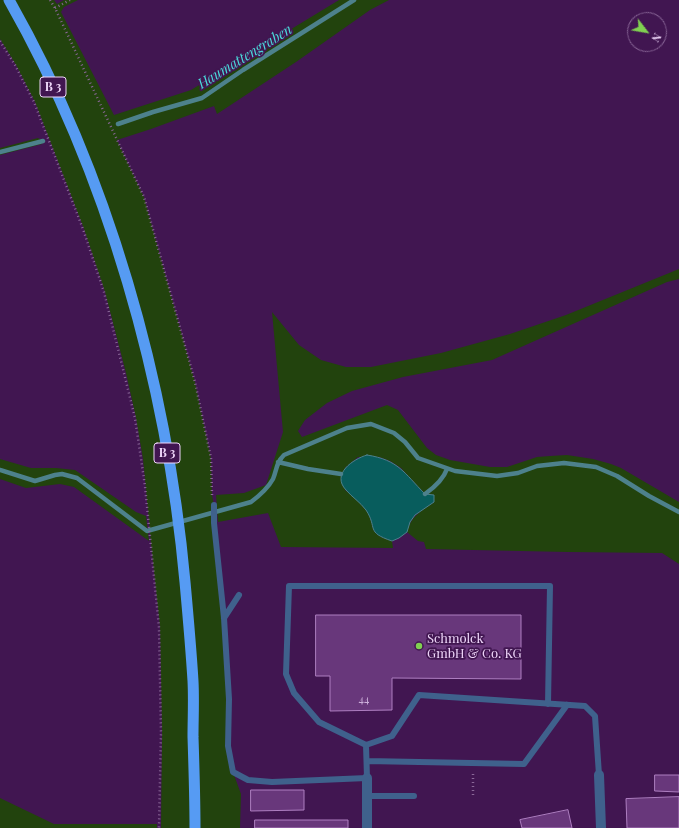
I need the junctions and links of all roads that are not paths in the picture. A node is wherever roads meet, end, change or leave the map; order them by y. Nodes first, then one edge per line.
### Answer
1 (9, 0) edge
2 (214, 504) road end
3 (239, 595) dead end
4 (224, 618) junction
5 (548, 704) junction
6 (567, 705) junction
7 (366, 745) junction
8 (366, 761) junction
9 (599, 775) joint
10 (367, 778) junction
11 (367, 796) junction
12 (414, 796) dead end
13 (196, 828) edge
14 (367, 828) edge
15 (601, 828) edge

1 - 13 highway, B 3
2 - 4 lane
3 - 4 lane
4 - 10 lane
5 - 6 lane
5 - 7 lane
5 - 7 lane
6 - 8 lane
6 - 9 lane
7 - 8 lane
8 - 10 lane
9 - 15 street
10 - 11 street
11 - 12 lane
11 - 14 street

